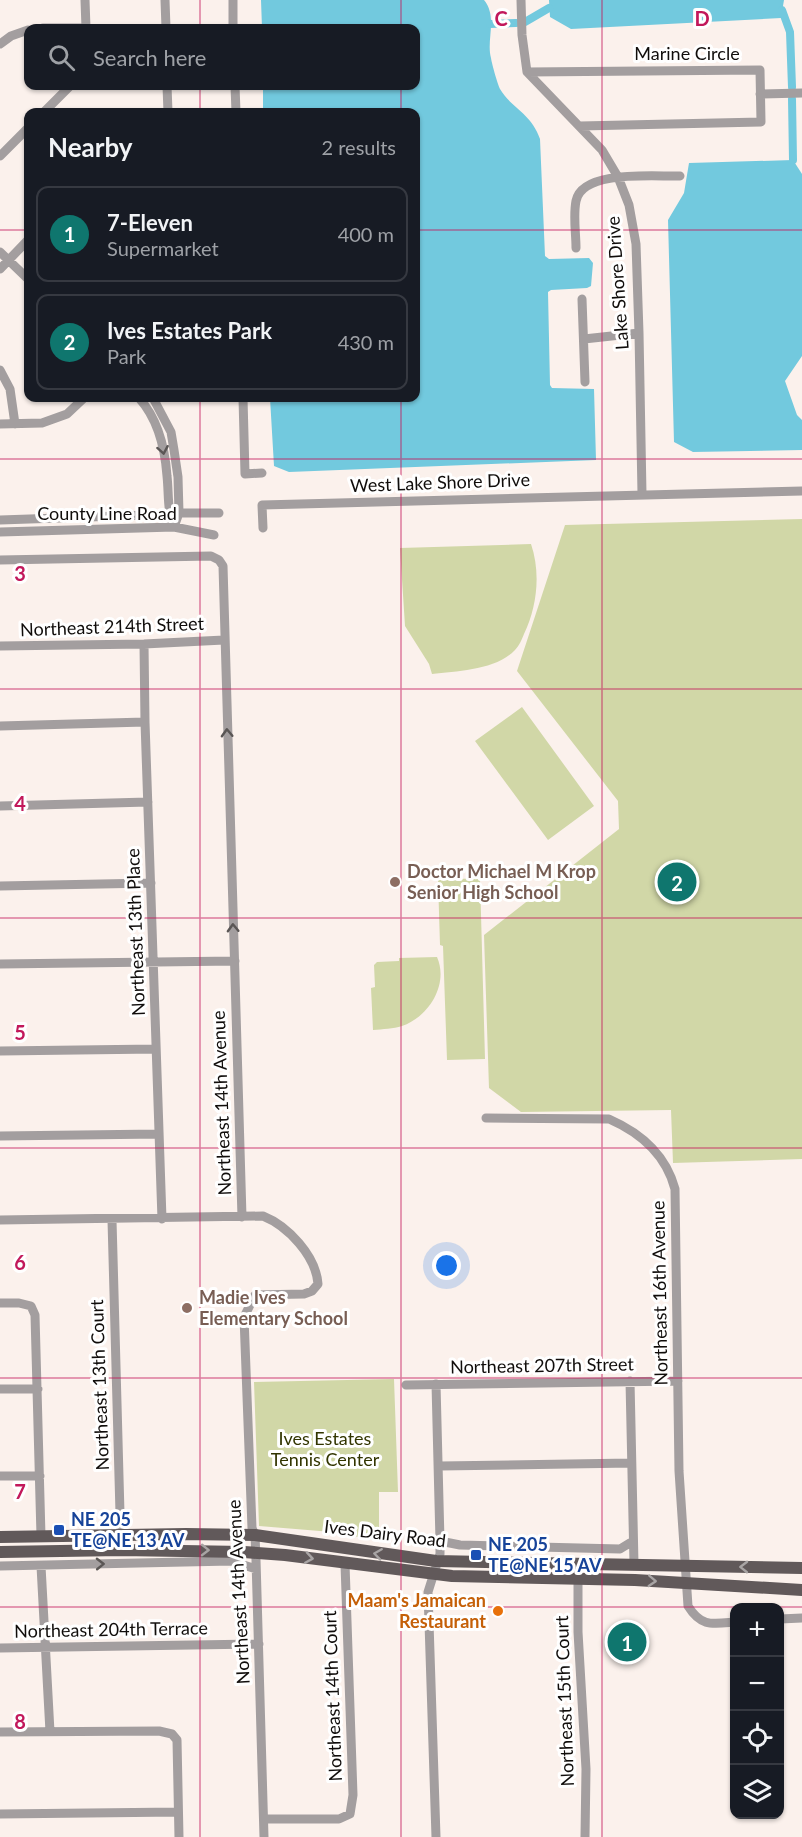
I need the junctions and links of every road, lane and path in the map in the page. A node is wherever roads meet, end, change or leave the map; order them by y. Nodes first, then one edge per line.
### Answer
1 (85, 0) edge
2 (165, 0) edge
3 (233, 0) edge
4 (521, 0) edge
5 (86, 24) edge
6 (166, 24) edge
7 (233, 24) edge
8 (24, 31) edge
9 (0, 44) edge
10 (527, 72) junction
11 (66, 90) edge
12 (167, 90) edge
13 (235, 90) edge
14 (802, 93) edge
15 (760, 94) junction
16 (48, 108) edge
17 (168, 108) edge
18 (236, 108) edge
19 (580, 126) junction
20 (24, 132) edge
21 (0, 156) edge
22 (680, 176) dead end
23 (618, 177) junction
24 (24, 244) edge
25 (576, 248) dead end
26 (0, 252) edge
27 (9, 260) junction
28 (0, 269) edge
29 (24, 275) edge
30 (582, 299) dead end
31 (639, 333) junction
32 (584, 339) junction
33 (0, 370) edge
34 (585, 382) dead end
35 (80, 402) edge
36 (141, 402) edge
37 (155, 402) edge
38 (243, 402) edge
39 (0, 424) edge
40 (15, 424) junction
41 (262, 473) dead end
42 (802, 490) edge
43 (642, 494) junction
44 (169, 513) junction
45 (179, 513) junction
46 (219, 513) dead end
47 (147, 515) dead end
48 (0, 520) edge
49 (174, 527) junction
50 (263, 528) dead end
51 (0, 532) edge
52 (214, 535) dead end
53 (0, 560) edge
54 (224, 640) junction
55 (144, 644) junction
56 (0, 646) edge
57 (145, 722) junction
58 (0, 726) edge
59 (148, 802) junction
60 (0, 806) edge
61 (151, 883) junction
62 (0, 886) edge
63 (235, 961) junction
64 (154, 962) junction
65 (0, 964) edge
66 (156, 1049) junction
67 (0, 1051) edge
68 (486, 1118) dead end
69 (159, 1134) junction
70 (0, 1136) edge
71 (242, 1217) junction
72 (162, 1219) junction
73 (0, 1220) edge
74 (112, 1220) junction
75 (0, 1304) edge
76 (630, 1381) junction
77 (678, 1381) junction
78 (436, 1384) junction
79 (406, 1386) dead end
80 (0, 1389) edge
81 (38, 1389) junction
82 (631, 1463) junction
83 (440, 1466) junction
84 (0, 1476) edge
85 (40, 1476) junction
86 (121, 1534) junction
87 (255, 1535) junction
88 (41, 1536) junction
89 (0, 1537) edge
90 (440, 1541) junction
91 (633, 1541) junction
92 (121, 1550) junction
93 (0, 1552) edge
94 (256, 1552) junction
95 (436, 1561) junction
96 (578, 1563) junction
97 (345, 1564) junction
98 (634, 1564) junction
99 (685, 1565) junction
100 (0, 1566) edge
101 (41, 1566) junction
102 (802, 1568) edge
103 (256, 1569) junction
104 (433, 1574) junction
105 (578, 1579) junction
106 (685, 1583) junction
107 (802, 1590) edge
108 (802, 1618) edge
109 (784, 1619) edge
110 (730, 1622) edge
111 (259, 1644) junction
112 (0, 1648) edge
113 (45, 1648) junction
114 (0, 1732) edge
115 (50, 1732) junction
116 (178, 1812) junction
117 (0, 1814) edge
118 (264, 1819) junction
119 (179, 1837) edge
120 (264, 1837) edge
121 (436, 1837) edge
122 (585, 1837) edge

1 - 5 street
2 - 6 street
3 - 7 street
4 - 10 street
8 - 9 street
10 - 15 street, Marine Circle
10 - 19 street, Lake Shore Drive
11 - 16 street
12 - 17 street
13 - 18 street
14 - 15 street
15 - 19 street, Marine Circle
19 - 23 street, Lake Shore Drive
20 - 21 street
22 - 23 street
23 - 25 street
23 - 31 street, Lake Shore Drive
24 - 27 street
26 - 27 street
27 - 28 street
27 - 29 street
30 - 32 street
31 - 32 street
31 - 43 street, Lake Shore Drive
32 - 34 street
33 - 40 street
35 - 40 street
36 -> 44 street
37 - 45 street
38 - 41 street
39 - 40 street
42 - 43 street
43 - 50 street, West Lake Shore Drive
44 - 45 street
44 - 49 street
45 - 46 street
45 - 49 street
47 - 48 street
49 - 51 street, County Line Road
49 - 52 street, County Line Road
53 - 54 street, Northeast 14th Avenue
54 - 55 street, Northeast 214th Street
63 -> 54 street, Northeast 14th Avenue
55 - 56 street, Northeast 214th Street
55 - 57 street, Northeast 13th Place
57 - 58 street
57 - 59 street, Northeast 13th Place
59 - 60 street
59 - 61 street, Northeast 13th Place
61 - 62 street
61 - 64 street, Northeast 13th Place
63 - 64 street
63 - 71 street, Northeast 14th Avenue
64 - 65 street
64 - 66 street, Northeast 13th Place
66 - 67 street
66 - 69 street, Northeast 13th Place
68 - 77 street, Northeast 16th Avenue
69 - 70 street
69 - 72 street, Northeast 13th Place
71 - 72 street
71 - 87 street, Northeast 14th Avenue
72 - 74 street
73 - 74 street
74 - 86 street, Northeast 13th Court
75 - 81 street
76 - 77 street, Northeast 207th Street
76 - 78 street, Northeast 207th Street
76 - 82 street
77 - 99 street, Northeast 16th Avenue
78 - 79 street, Northeast 207th Street
78 - 83 street
80 - 81 street
81 - 85 street
82 - 83 street
82 - 91 street
83 - 90 street
84 - 85 street
85 - 88 street
86 - 87 main road, Ives Dairy Road
86 - 88 main road, Ives Dairy Road
86 - 92 street, Northeast 13th Court
87 - 94 street, Northeast 14th Avenue
95 -> 87 main road, Ives Dairy Road
88 - 89 main road, Ives Dairy Road
90 - 91 street
90 - 95 street
91 - 98 street
92 - 93 main road, Ives Dairy Road
92 -> 94 main road, Ives Dairy Road
94 -> 97 main road, Ives Dairy Road
94 - 103 street, Northeast 14th Avenue
95 - 96 main road, Ives Dairy Road
95 - 104 street
96 - 98 main road, Ives Dairy Road
96 - 105 street, Northeast 15th Court
97 - 104 main road, Ives Dairy Road
97 - 118 street, Northeast 14th Court
98 - 99 main road, Ives Dairy Road
102 -> 99 main road, Ives Dairy Road
99 - 106 street, Northeast 16th Avenue
100 - 101 street
101 -> 103 street
101 - 113 street
103 - 111 street, Northeast 14th Avenue
104 - 105 main road, Ives Dairy Road
104 - 121 street
105 -> 106 main road, Ives Dairy Road
105 - 122 street, Northeast 15th Court
106 - 107 main road, Ives Dairy Road
106 - 110 street, Northeast 16th Avenue
108 - 109 street
111 - 113 street, Northeast 204th Terrace
111 - 118 street, Northeast 14th Avenue
112 - 113 street, Northeast 204th Terrace
113 - 115 street
114 - 115 street
115 - 116 street
116 - 117 street
116 - 119 street
118 - 120 street, Northeast 14th Avenue

